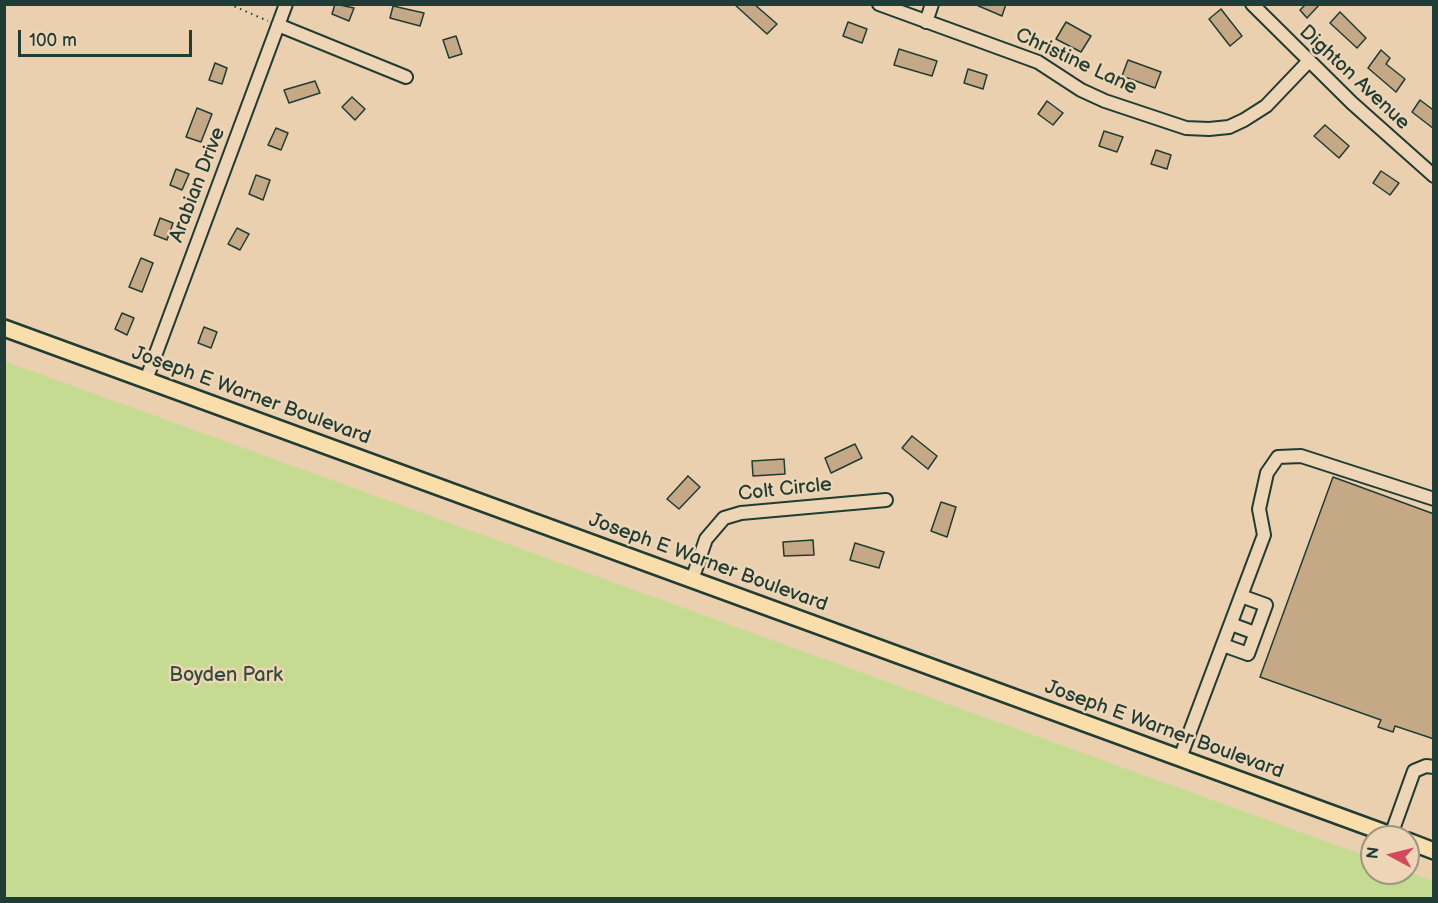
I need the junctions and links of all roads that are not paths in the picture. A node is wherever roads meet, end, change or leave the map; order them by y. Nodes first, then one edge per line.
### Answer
1 (286, 4) edge
2 (879, 4) edge
3 (932, 4) edge
4 (1252, 4) edge
5 (926, 22) junction
6 (278, 25) junction
7 (1308, 62) junction
8 (406, 77) dead end
9 (1434, 176) edge
10 (4, 328) edge
11 (146, 380) junction
12 (1434, 499) edge
13 (886, 500) dead end
14 (692, 580) junction
15 (1241, 596) junction
16 (1230, 624) junction
17 (1255, 633) junction
18 (1223, 645) junction
19 (1180, 758) junction
20 (1434, 767) edge
21 (1364, 825) edge
22 (1397, 825) edge

1 - 6 street, Arabian Drive
2 - 5 street, Christine Lane
3 - 5 street
4 - 7 street, Dighton Avenue
5 - 7 street, Christine Lane
6 - 8 street
6 - 11 street, Arabian Drive
7 - 9 street, Dighton Avenue
10 - 11 main road, Joseph E Warner Boulevard
11 - 14 main road, Joseph E Warner Boulevard
12 - 15 street
13 - 14 street, Colt Circle
14 - 19 main road, Joseph E Warner Boulevard
15 - 16 street
15 - 17 street
16 - 17 street
16 - 18 street
17 - 18 street
18 - 19 street
19 - 21 main road, Joseph E Warner Boulevard
20 - 22 street

